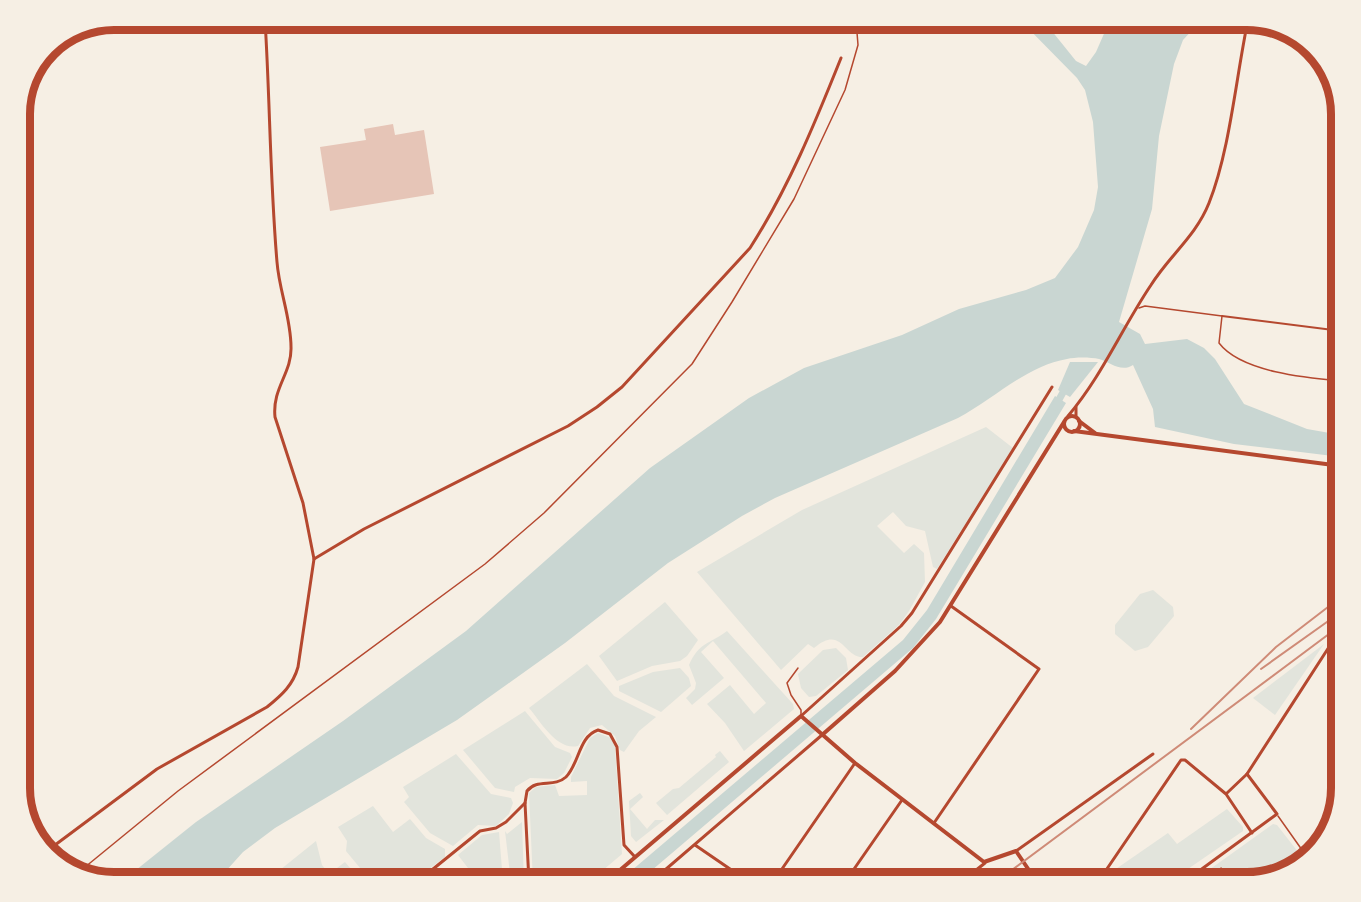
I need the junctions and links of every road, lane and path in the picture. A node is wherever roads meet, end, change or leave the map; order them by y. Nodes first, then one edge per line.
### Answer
1 (265, 30) edge
2 (857, 30) edge
3 (1246, 30) edge
4 (841, 58) dead end
5 (1136, 309) junction
6 (1222, 316) junction
7 (1331, 330) edge
8 (1331, 380) edge
9 (1052, 387) dead end
10 (1076, 407) junction
11 (1068, 416) junction
12 (1078, 419) junction
13 (1064, 422) junction
14 (1066, 429) junction
15 (1057, 430) junction
16 (1074, 431) junction
17 (1095, 433) junction
18 (1331, 465) edge
19 (314, 559) junction
20 (951, 606) junction
21 (1331, 645) edge
22 (798, 668) dead end
23 (801, 716) junction
24 (822, 735) junction
25 (1153, 754) dead end
26 (855, 763) junction
27 (1247, 774) junction
28 (1226, 794) junction
29 (902, 800) junction
30 (525, 803) junction
31 (1277, 814) junction
32 (933, 824) junction
33 (1252, 833) junction
34 (53, 845) edge
35 (695, 845) junction
36 (1016, 851) junction
37 (1302, 851) edge
38 (635, 858) junction
39 (985, 863) junction
40 (86, 867) edge
41 (1221, 868) dead end
42 (429, 872) edge
43 (529, 872) edge
44 (618, 872) edge
45 (663, 872) edge
46 (734, 872) edge
47 (780, 872) edge
48 (852, 872) edge
49 (974, 872) edge
50 (1030, 872) edge
51 (1105, 872) edge
52 (1198, 872) edge
53 (1224, 872) edge

1 - 19 street
2 - 40 path
3 - 5 street
4 - 19 street
5 - 6 lane
5 - 10 street
6 - 7 street
6 - 8 lane
9 - 23 street
10 - 11 street
10 - 12 street
11 - 12 street
11 - 13 street
12 - 16 street
12 - 17 street
13 - 14 street
13 - 15 street
14 - 15 street
14 - 16 street
15 - 20 street
16 - 17 street
17 - 18 street
19 - 34 street
20 - 24 street
20 - 32 street
21 - 27 street
22 - 23 lane
23 - 24 street
23 - 38 street
24 - 26 street
24 - 35 street
25 - 36 street
26 - 29 street
26 - 47 street
27 - 28 street
27 - 31 street
28 - 33 street
28 - 51 street
29 - 32 street
29 - 48 street
30 - 38 street
30 - 42 street
30 - 43 street
31 - 33 street
31 - 37 lane
32 - 39 street
33 - 52 street
35 - 45 street
35 - 46 street
36 - 39 street
36 - 50 street
38 - 44 street
39 - 49 street
41 - 53 lane

